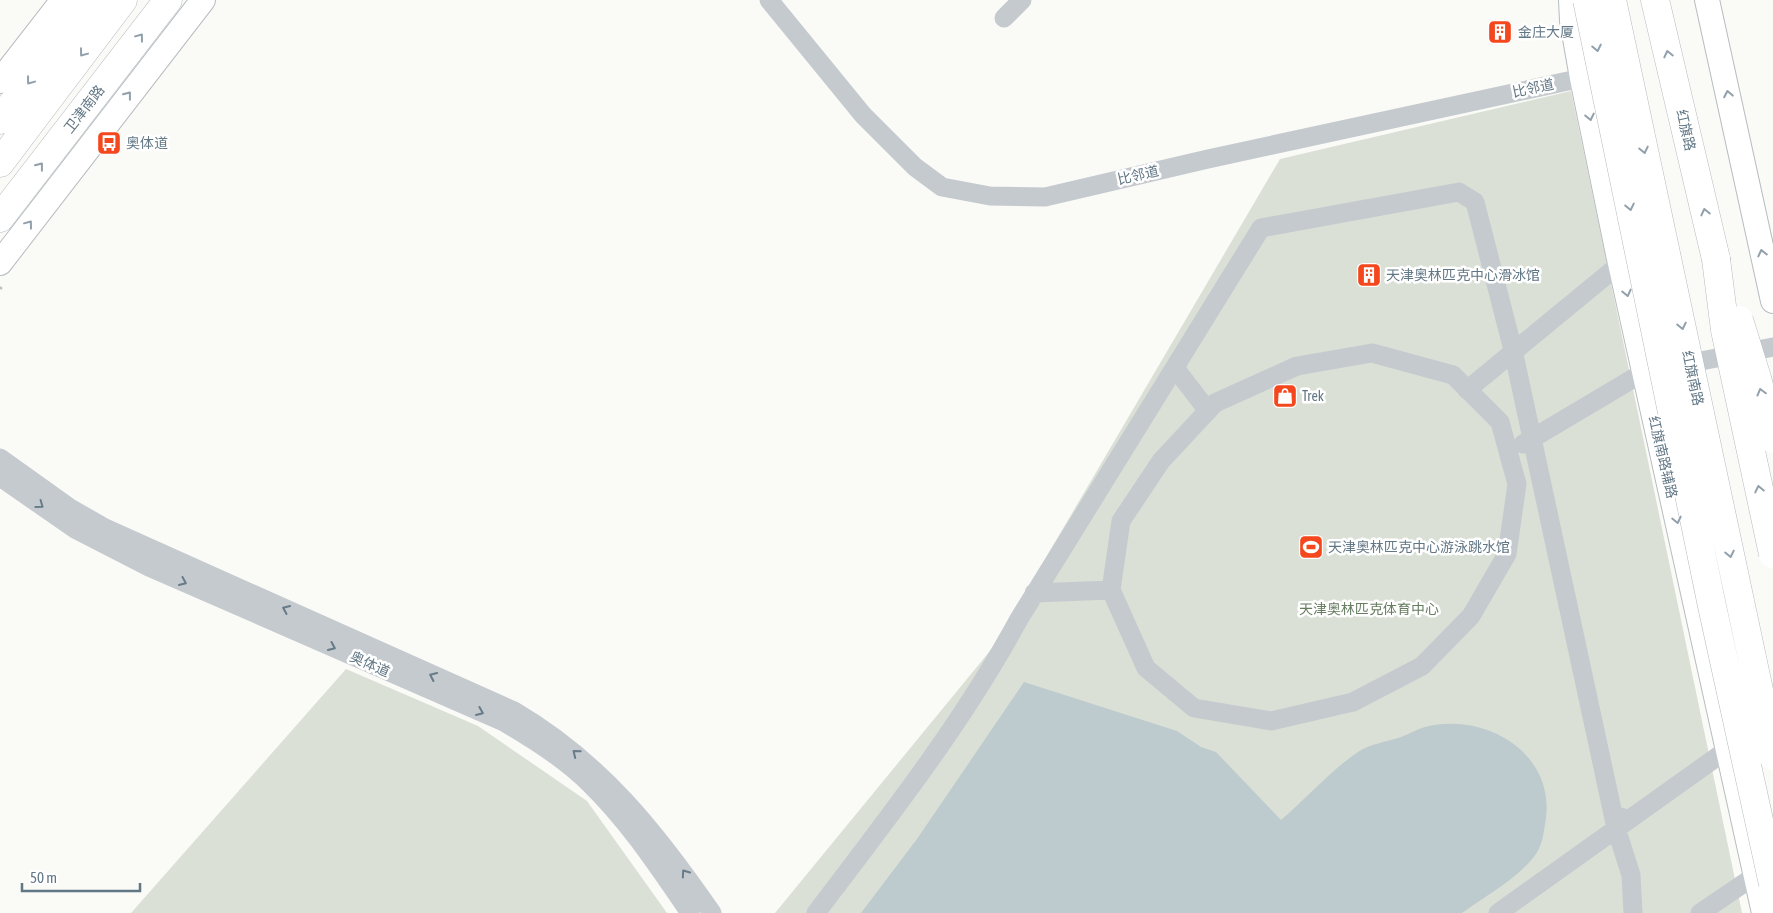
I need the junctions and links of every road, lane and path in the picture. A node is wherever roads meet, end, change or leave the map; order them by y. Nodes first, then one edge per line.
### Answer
1 (63, 0) edge
2 (91, 0) edge
3 (123, 0) edge
4 (168, 0) edge
5 (203, 0) edge
6 (769, 0) edge
7 (1022, 0) edge
8 (1571, 0) edge
9 (1587, 0) edge
10 (1612, 0) edge
11 (1655, 0) edge
12 (1706, 0) edge
13 (1004, 18) dead end
14 (1582, 78) junction
15 (0, 81) edge
16 (0, 120) edge
17 (0, 163) edge
18 (0, 218) edge
19 (1716, 259) junction
20 (1620, 264) junction
21 (2, 274) edge
22 (0, 289) edge
23 (1649, 298) junction
24 (1773, 300) edge
25 (1773, 347) edge
26 (1513, 350) junction
27 (1175, 368) junction
28 (1644, 372) junction
29 (1467, 390) junction
30 (1208, 411) junction
31 (1773, 439) edge
32 (1533, 440) junction
33 (1508, 451) junction
34 (0, 458) edge
35 (0, 477) edge
36 (1714, 483) junction
37 (1773, 554) edge
38 (1111, 590) junction
39 (1034, 593) junction
40 (1773, 677) edge
41 (1715, 690) junction
42 (1773, 716) edge
43 (1726, 738) junction
44 (1773, 756) edge
45 (1620, 820) junction
46 (1764, 879) edge
47 (690, 913) edge
48 (712, 913) edge
49 (816, 913) edge
50 (1498, 913) edge
51 (1633, 913) edge
52 (1700, 913) edge
53 (1764, 913) edge

1 - 15 main road
2 -> 16 highway
3 -> 17 highway
18 -> 4 highway, 卫津南路
21 -> 5 main road
6 - 14 street, 比邻道
7 - 13 street
8 - 14 main road, 红旗南路辅路
9 -> 23 highway, bridge
10 -> 36 highway, 红旗南路, bridge
19 -> 11 highway, 红旗路
24 -> 12 main road
14 -> 20 main road, 红旗南路辅路
31 -> 19 highway, bridge
37 -> 19 highway, bridge
20 - 26 street
20 -> 28 main road, 红旗南路辅路
21 - 22 path
23 - 36 highway, bridge
23 - 46 highway, bridge
25 - 28 street
26 - 27 street
26 - 29 street
26 - 32 street
27 - 30 street
27 - 39 street
28 - 32 street
28 -> 41 main road, 红旗南路辅路
29 - 30 street
29 - 33 street
30 - 38 street
32 - 33 street
32 - 45 street
33 - 38 street
48 -> 34 street
35 -> 47 street, 奥体道
36 -> 44 highway, 红旗南路, bridge
38 - 39 street
39 - 49 street
40 - 41 street
41 - 43 main road, 红旗南路辅路
42 - 43 street
43 - 45 street
43 - 46 main road, 红旗南路辅路
45 - 50 street
45 - 51 street
46 - 52 street
46 - 53 main road, 红旗南路辅路

